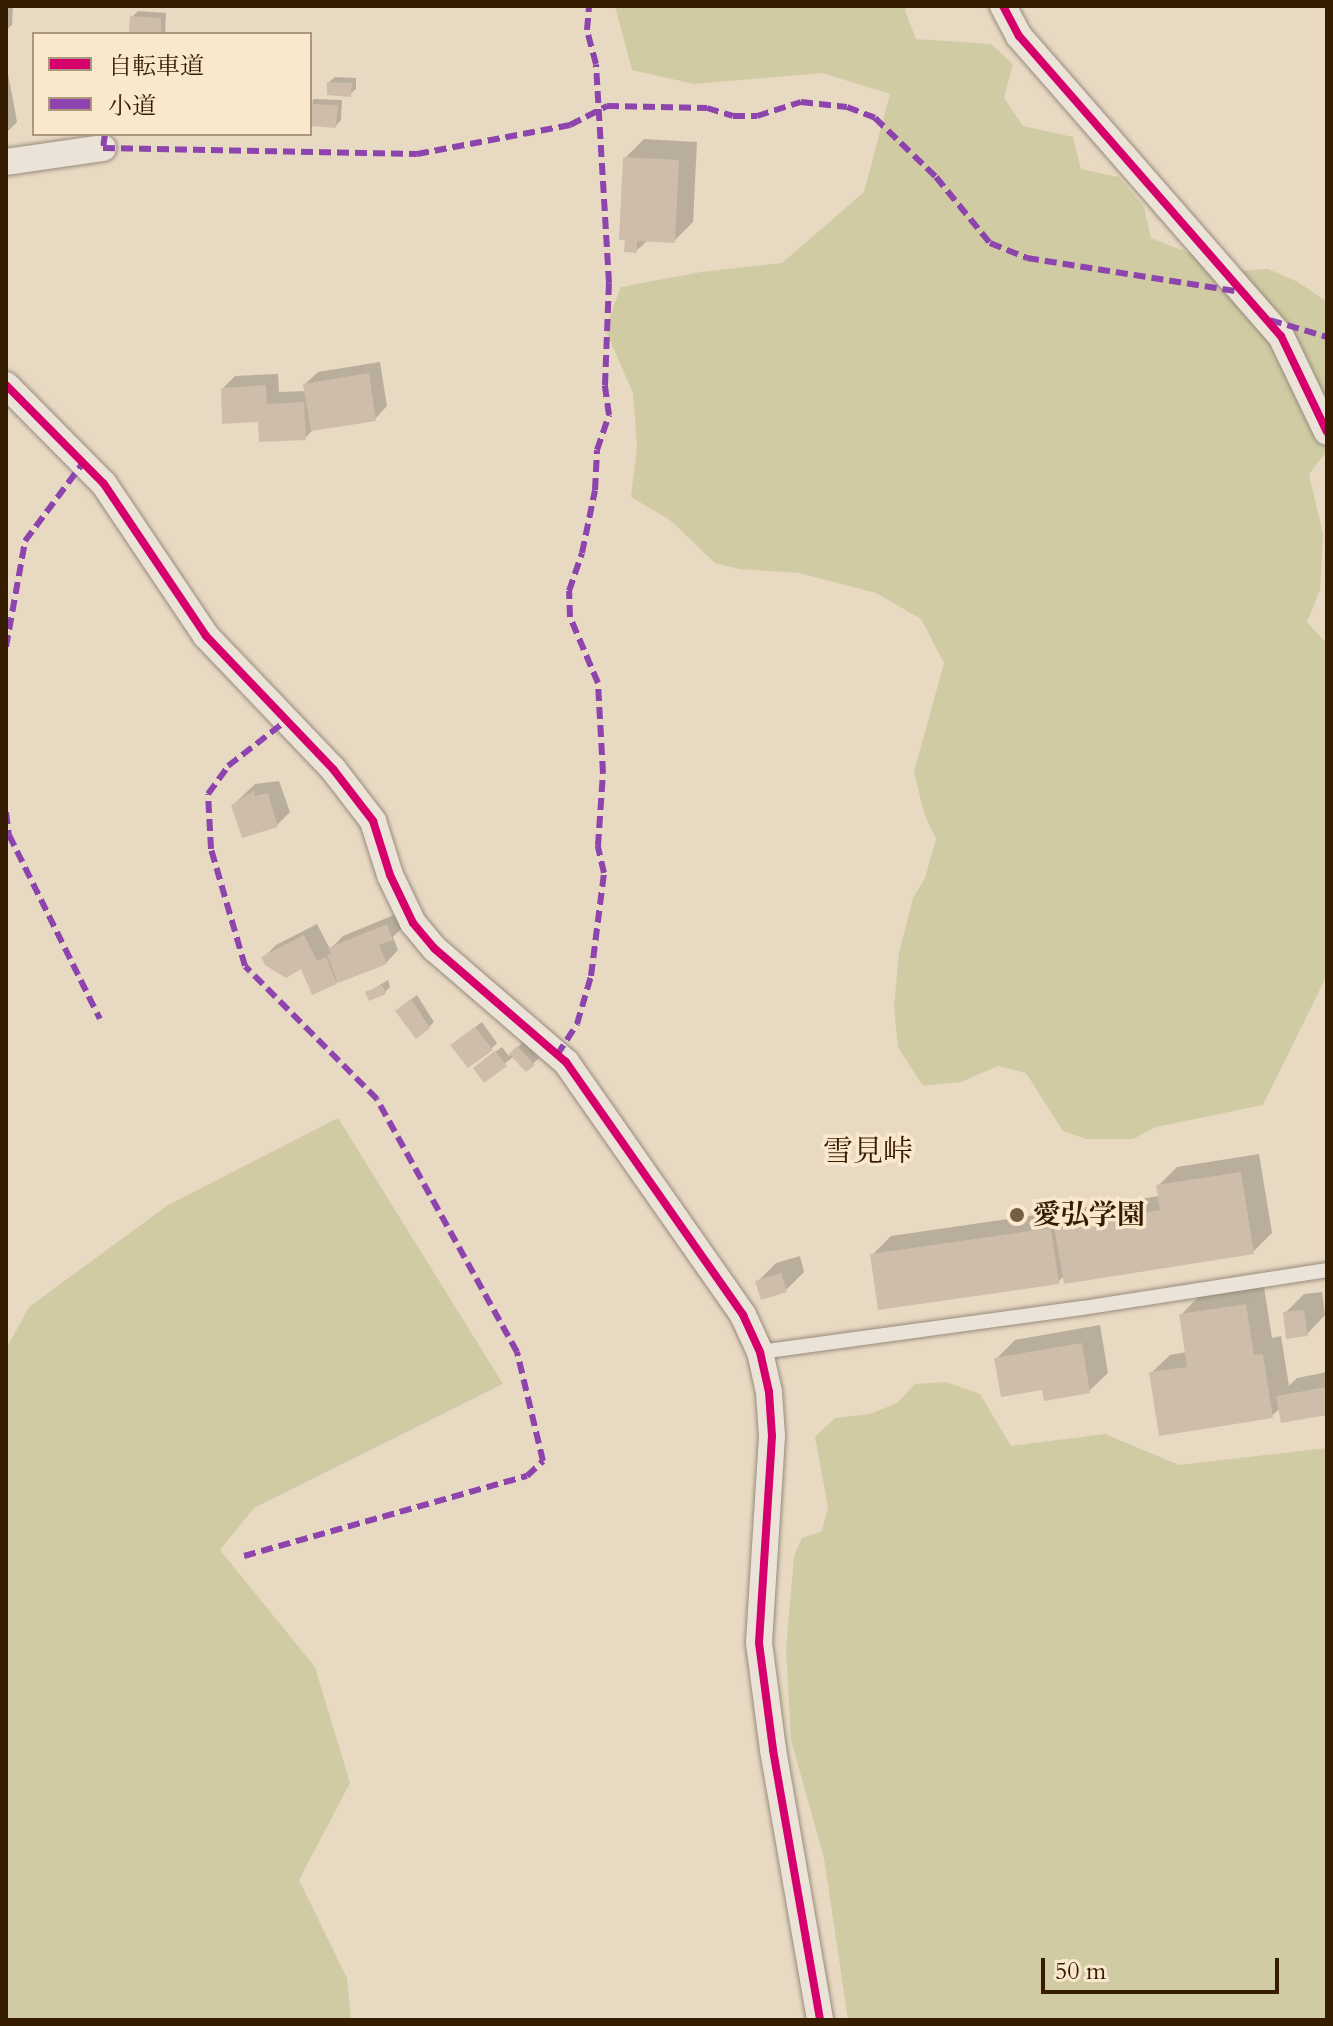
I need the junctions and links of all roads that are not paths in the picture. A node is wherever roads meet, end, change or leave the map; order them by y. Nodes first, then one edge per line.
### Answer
1 (1003, 6) edge
2 (103, 148) dead end
3 (6, 162) edge
4 (6, 385) edge
5 (1327, 432) edge
6 (1327, 1270) edge
7 (760, 1352) junction
8 (820, 2020) edge

1 - 5 street
2 - 3 street
4 - 7 street
6 - 7 lane
7 - 8 street

